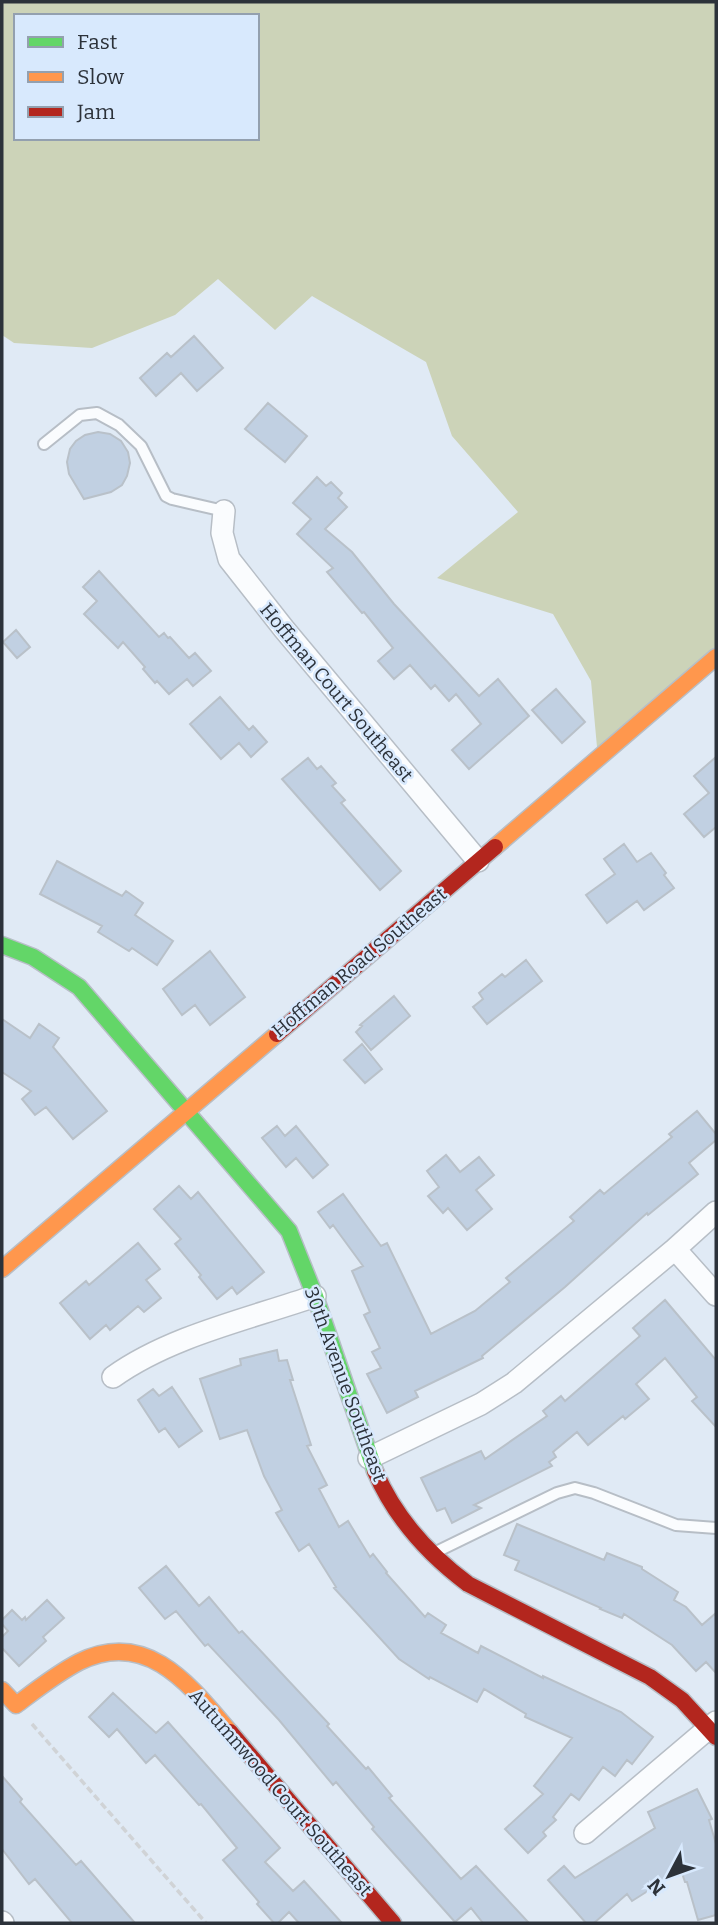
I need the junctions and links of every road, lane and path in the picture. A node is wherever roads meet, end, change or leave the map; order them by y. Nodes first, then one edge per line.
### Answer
1 (44, 444) dead end
2 (225, 511) joint
3 (716, 657) edge
4 (478, 861) junction
5 (2, 945) edge
6 (186, 1109) junction
7 (716, 1212) edge
8 (676, 1249) junction
9 (2, 1269) edge
10 (716, 1295) edge
11 (315, 1296) junction
12 (113, 1377) dead end
13 (369, 1458) junction
14 (716, 1528) edge
15 (432, 1554) junction
16 (2, 1690) edge
17 (16, 1705) junction
18 (714, 1729) edge
19 (585, 1833) dead end
20 (206, 1923) edge
21 (393, 1923) edge

1 - 2 lane
2 - 4 street, Hoffman Court Southeast
3 - 4 street, Hoffman Road Southeast
4 - 6 street, Hoffman Road Southeast
5 - 6 street, 30th Avenue Southeast
6 - 9 street, Hoffman Road Southeast
6 - 11 street, 30th Avenue Southeast
7 - 8 street
8 - 10 street
8 - 13 street
11 - 12 street
11 - 13 street, 30th Avenue Southeast
13 - 15 street, 30th Avenue Southeast
14 - 15 lane
15 - 18 street, 30th Avenue Southeast
16 - 17 street
17 - 20 path
17 - 21 street, Autumnwood Court Southeast
18 - 19 street

